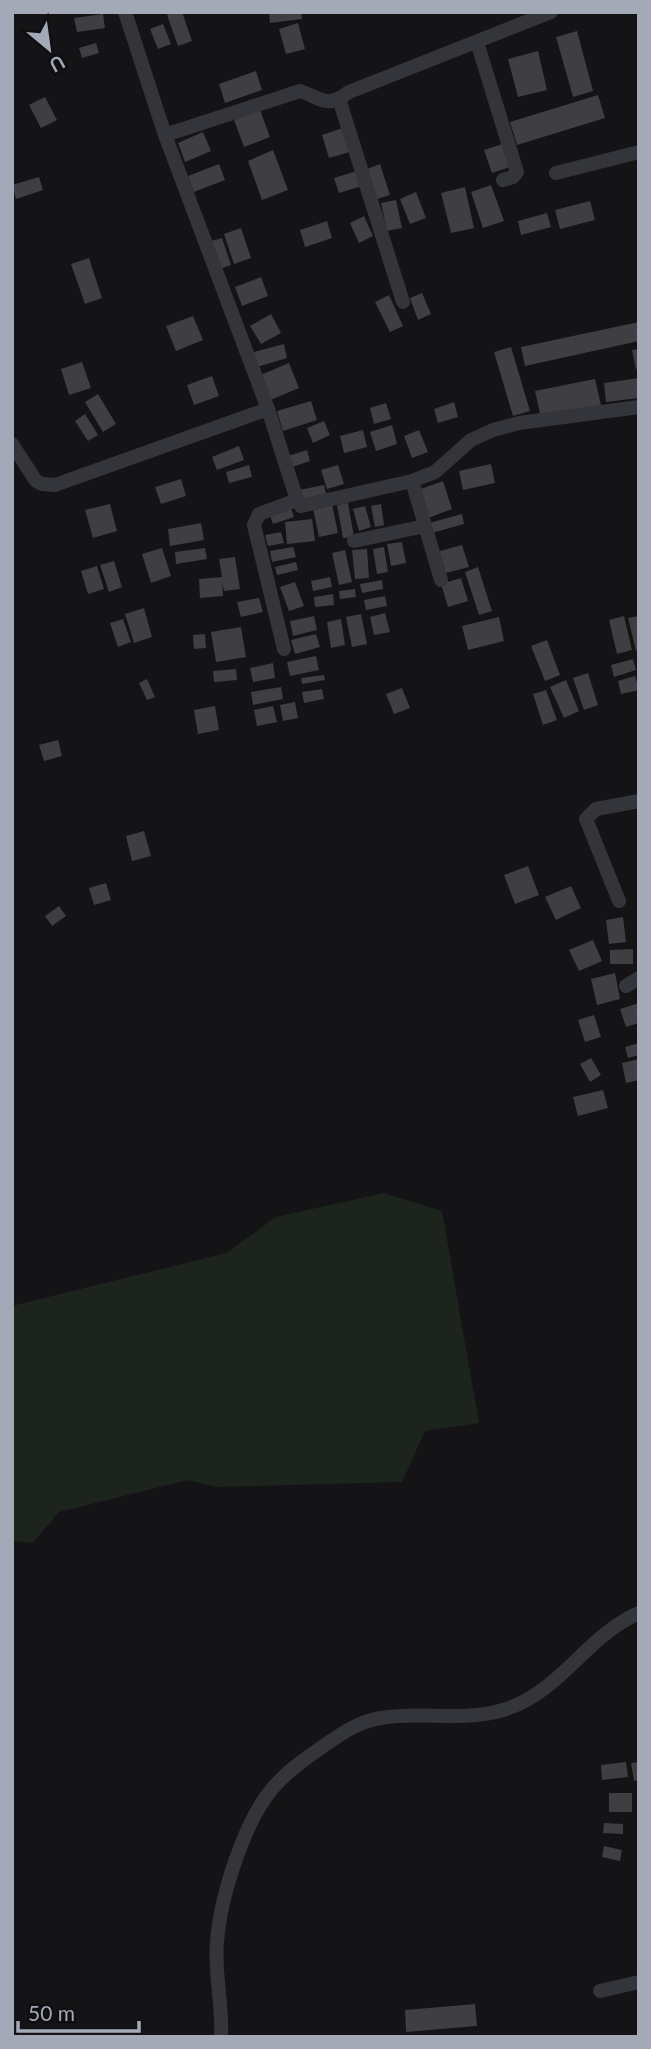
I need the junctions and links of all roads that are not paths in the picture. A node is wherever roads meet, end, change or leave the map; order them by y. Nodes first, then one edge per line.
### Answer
1 (125, 12) edge
2 (551, 12) edge
3 (477, 42) junction
4 (340, 99) junction
5 (165, 135) junction
6 (639, 152) edge
7 (556, 173) dead end
8 (503, 180) dead end
9 (403, 302) dead end
10 (639, 407) edge
11 (268, 409) junction
12 (12, 444) edge
13 (412, 481) junction
14 (297, 500) junction
15 (425, 526) junction
16 (354, 541) dead end
17 (440, 580) dead end
18 (284, 649) dead end
19 (639, 801) edge
20 (619, 901) dead end
21 (639, 1613) edge
22 (639, 1982) edge
23 (600, 1991) dead end
24 (220, 2037) edge

1 - 5 street
2 - 3 street
3 - 4 street
3 - 8 street
4 - 5 street
4 - 9 street
5 - 11 street
6 - 7 street
10 - 13 street
11 - 12 street
11 - 14 street
13 - 14 street
13 - 15 street
14 - 18 street
15 - 16 street
15 - 17 street
19 - 20 street
21 - 24 street
22 - 23 street

